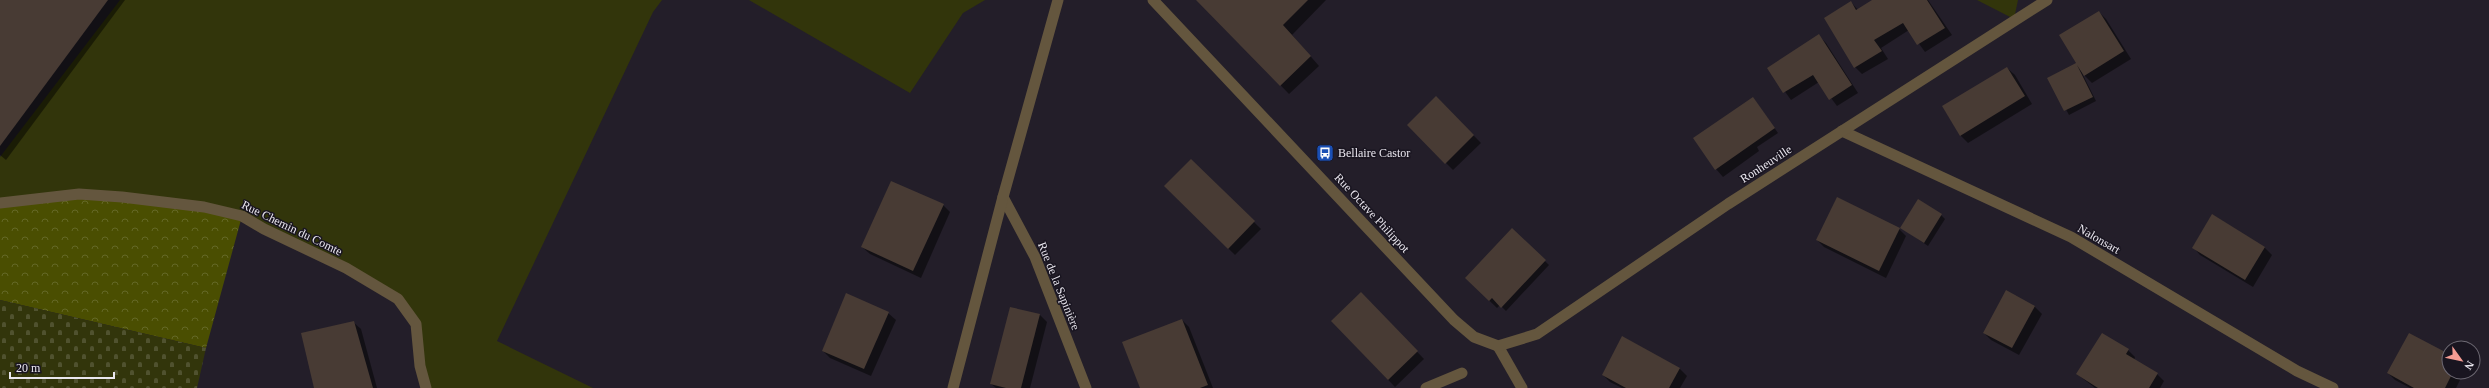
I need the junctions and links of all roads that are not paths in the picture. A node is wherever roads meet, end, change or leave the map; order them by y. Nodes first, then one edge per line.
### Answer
1 (1058, 0) edge
2 (1152, 0) edge
3 (2047, 0) edge
4 (1842, 131) junction
5 (1003, 197) junction
6 (0, 203) edge
7 (1498, 346) junction
8 (1462, 373) dead end
9 (426, 388) edge
10 (953, 388) edge
11 (1086, 388) edge
12 (1426, 388) edge
13 (1522, 388) edge
14 (2333, 388) edge

1 - 5 street
2 - 7 street, Rue Octave Philippot
3 - 4 street, Ronheuville
4 - 7 street, Ronheuville
4 - 14 street, Nalonsart
5 - 10 street
5 - 11 street, Rue de la Sapinière
6 - 9 street, Rue Chemin du Comte
7 - 13 street
8 - 12 street

